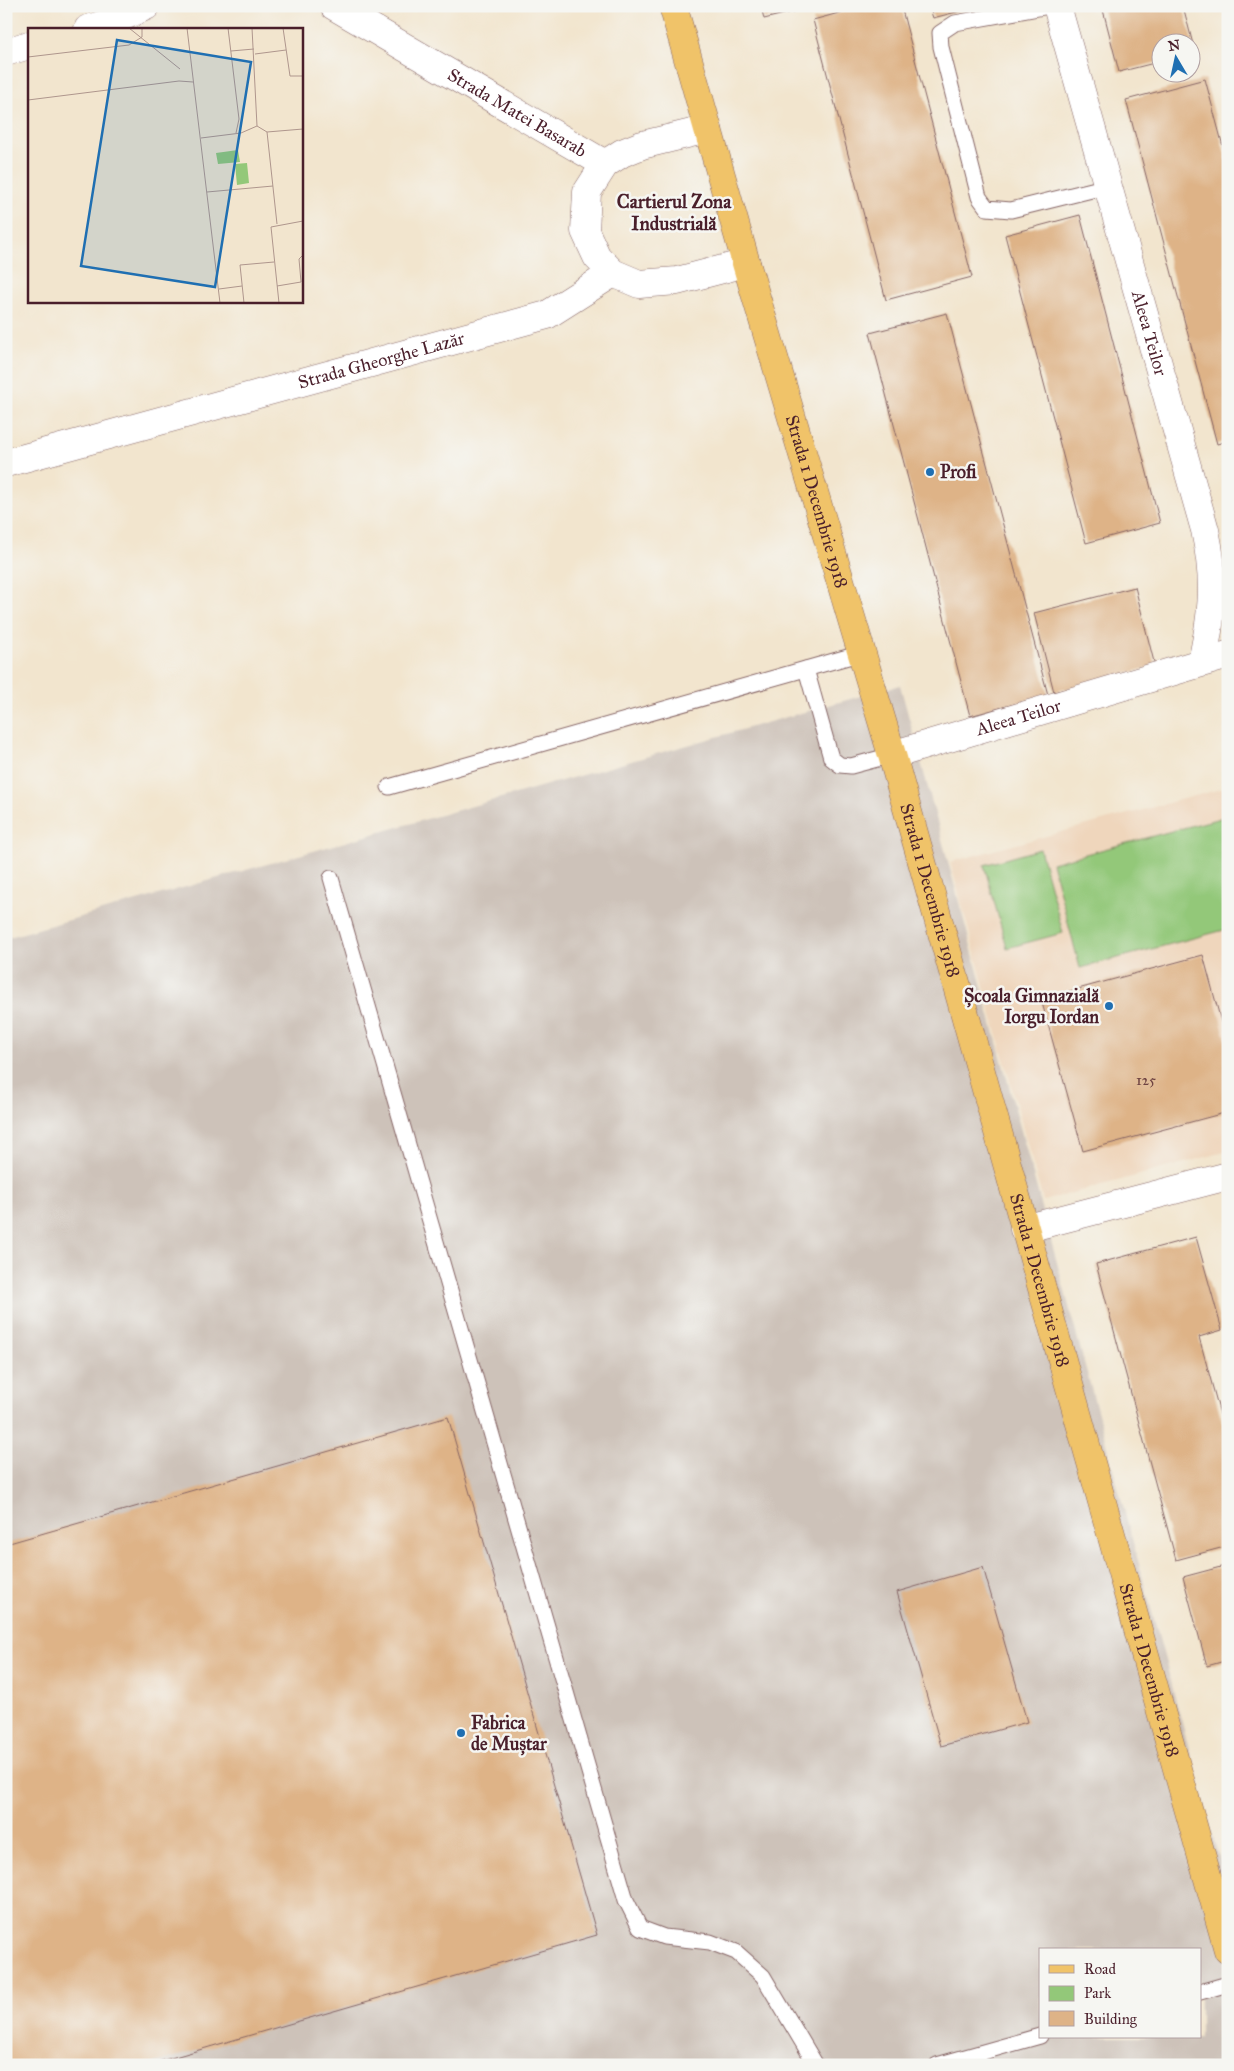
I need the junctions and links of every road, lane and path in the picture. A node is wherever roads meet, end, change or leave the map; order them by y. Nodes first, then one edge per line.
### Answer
1 (146, 6) edge
2 (334, 6) edge
3 (673, 6) edge
4 (1050, 6) edge
5 (1058, 6) edge
6 (91, 28) edge
7 (28, 45) edge
8 (6, 52) edge
9 (708, 129) junction
10 (605, 164) junction
11 (1108, 186) junction
12 (746, 263) junction
13 (613, 273) junction
14 (6, 463) edge
15 (862, 653) junction
16 (1215, 658) edge
17 (806, 669) junction
18 (892, 756) junction
19 (389, 787) dead end
20 (331, 878) dead end
21 (1228, 1176) edge
22 (1024, 1229) junction
23 (1228, 1950) edge
24 (1228, 1984) edge
25 (1202, 1991) edge
26 (1039, 2036) edge
27 (816, 2065) edge
28 (937, 2065) edge

1 - 6 street
2 - 10 street, Strada Matei Basarab
3 - 9 main road, Strada 1 Decembrie 1918
4 - 11 lane
5 - 11 street, Aleea Teilor
7 - 8 street
9 - 10 street, Strada Matei Basarab
9 - 12 main road, Strada 1 Decembrie 1918
10 - 13 street
11 - 16 street, Aleea Teilor
12 - 13 street
12 - 15 main road, Strada 1 Decembrie 1918
13 - 14 street, Strada Gheorghe Lazăr
15 - 17 lane
15 - 18 main road, Strada 1 Decembrie 1918
16 - 18 street, Aleea Teilor
17 - 18 lane
17 - 19 lane
18 - 22 main road, Strada 1 Decembrie 1918
20 - 27 lane
21 - 22 street
22 - 23 main road, Strada 1 Decembrie 1918
24 - 25 lane
26 - 28 lane

